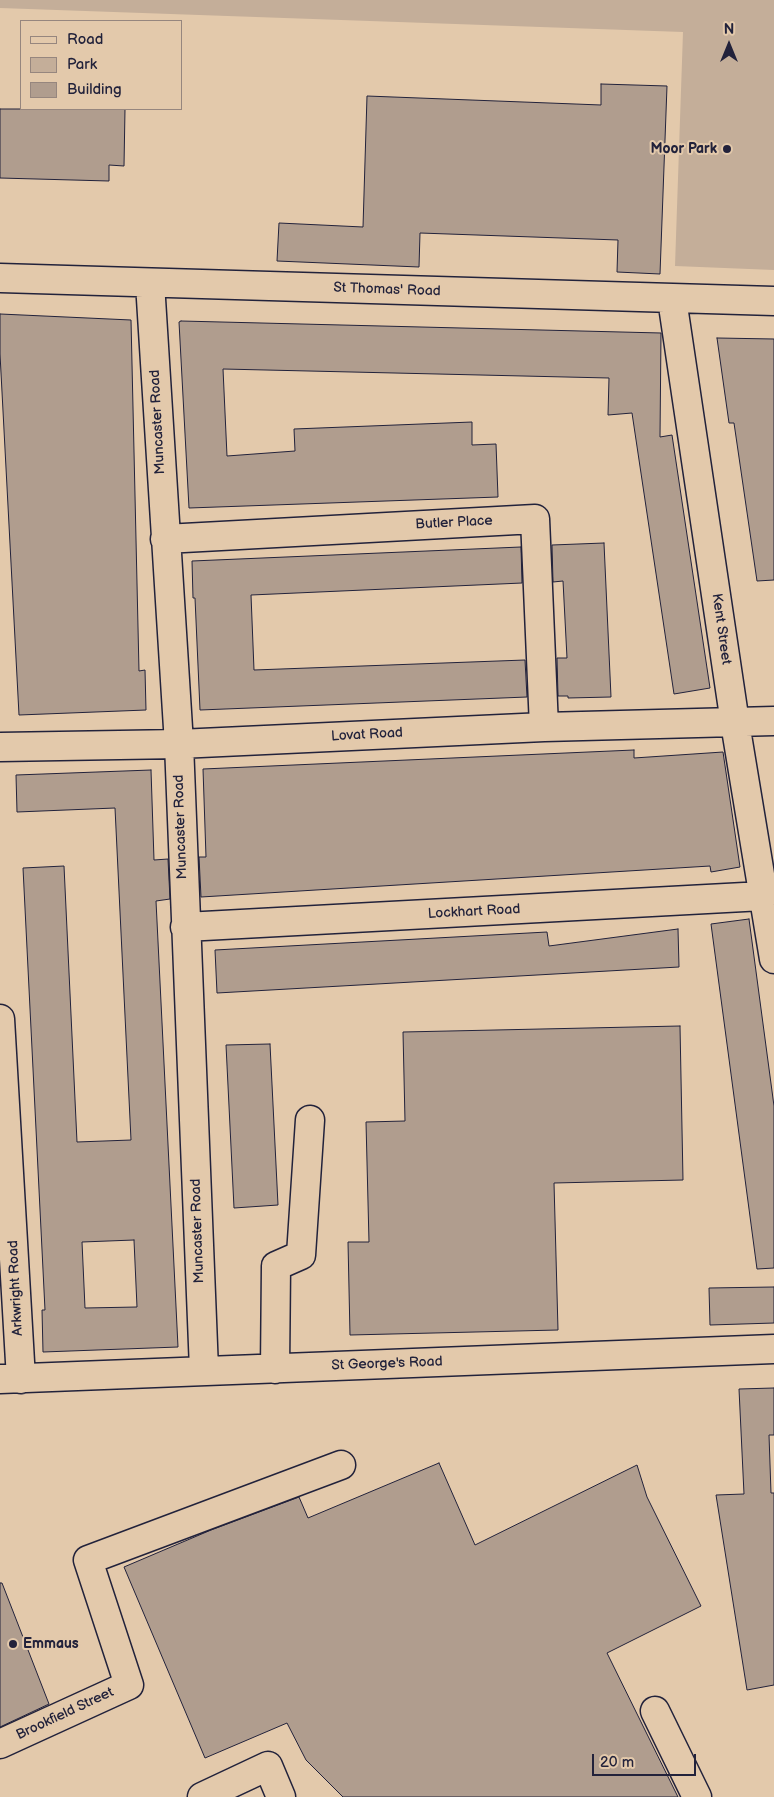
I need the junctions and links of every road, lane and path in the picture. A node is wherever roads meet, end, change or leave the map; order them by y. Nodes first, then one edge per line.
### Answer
1 (0, 278) edge
2 (150, 284) junction
3 (672, 298) junction
4 (774, 301) edge
5 (165, 539) junction
6 (774, 722) edge
7 (735, 723) junction
8 (544, 727) junction
9 (178, 744) junction
10 (0, 747) edge
11 (763, 896) junction
12 (185, 927) junction
13 (774, 959) edge
14 (0, 1019) edge
15 (310, 1120) dead end
16 (774, 1349) edge
17 (275, 1369) junction
18 (204, 1370) junction
19 (11, 1379) edge
20 (341, 1466) dead end
21 (655, 1711) dead end
22 (0, 1744) edge
23 (202, 1797) edge
24 (281, 1797) edge
25 (696, 1797) edge

1 - 2 street, St Thomas' Road
2 - 3 street, St Thomas' Road
2 - 5 street, Muncaster Road
3 - 4 street, St Thomas' Road
3 - 7 street, Kent Street
5 - 8 street, Butler Place
5 - 9 street, Muncaster Road
6 - 7 street, Lovat Road
7 - 8 street, Lovat Road
7 - 11 street, Kent Street
8 - 9 street, Lovat Road
9 - 10 street, Lovat Road
9 - 12 street, Muncaster Road
11 - 12 street, Lockhart Road
11 - 13 street, Kent Street
12 - 18 street, Muncaster Road
14 - 19 street, Arkwright Road
15 - 17 street
16 - 17 street, St George's Road
17 - 18 street, St George's Road
18 - 19 street, St George's Road
20 - 22 street, Brookfield Street
21 - 25 street
23 - 24 street

